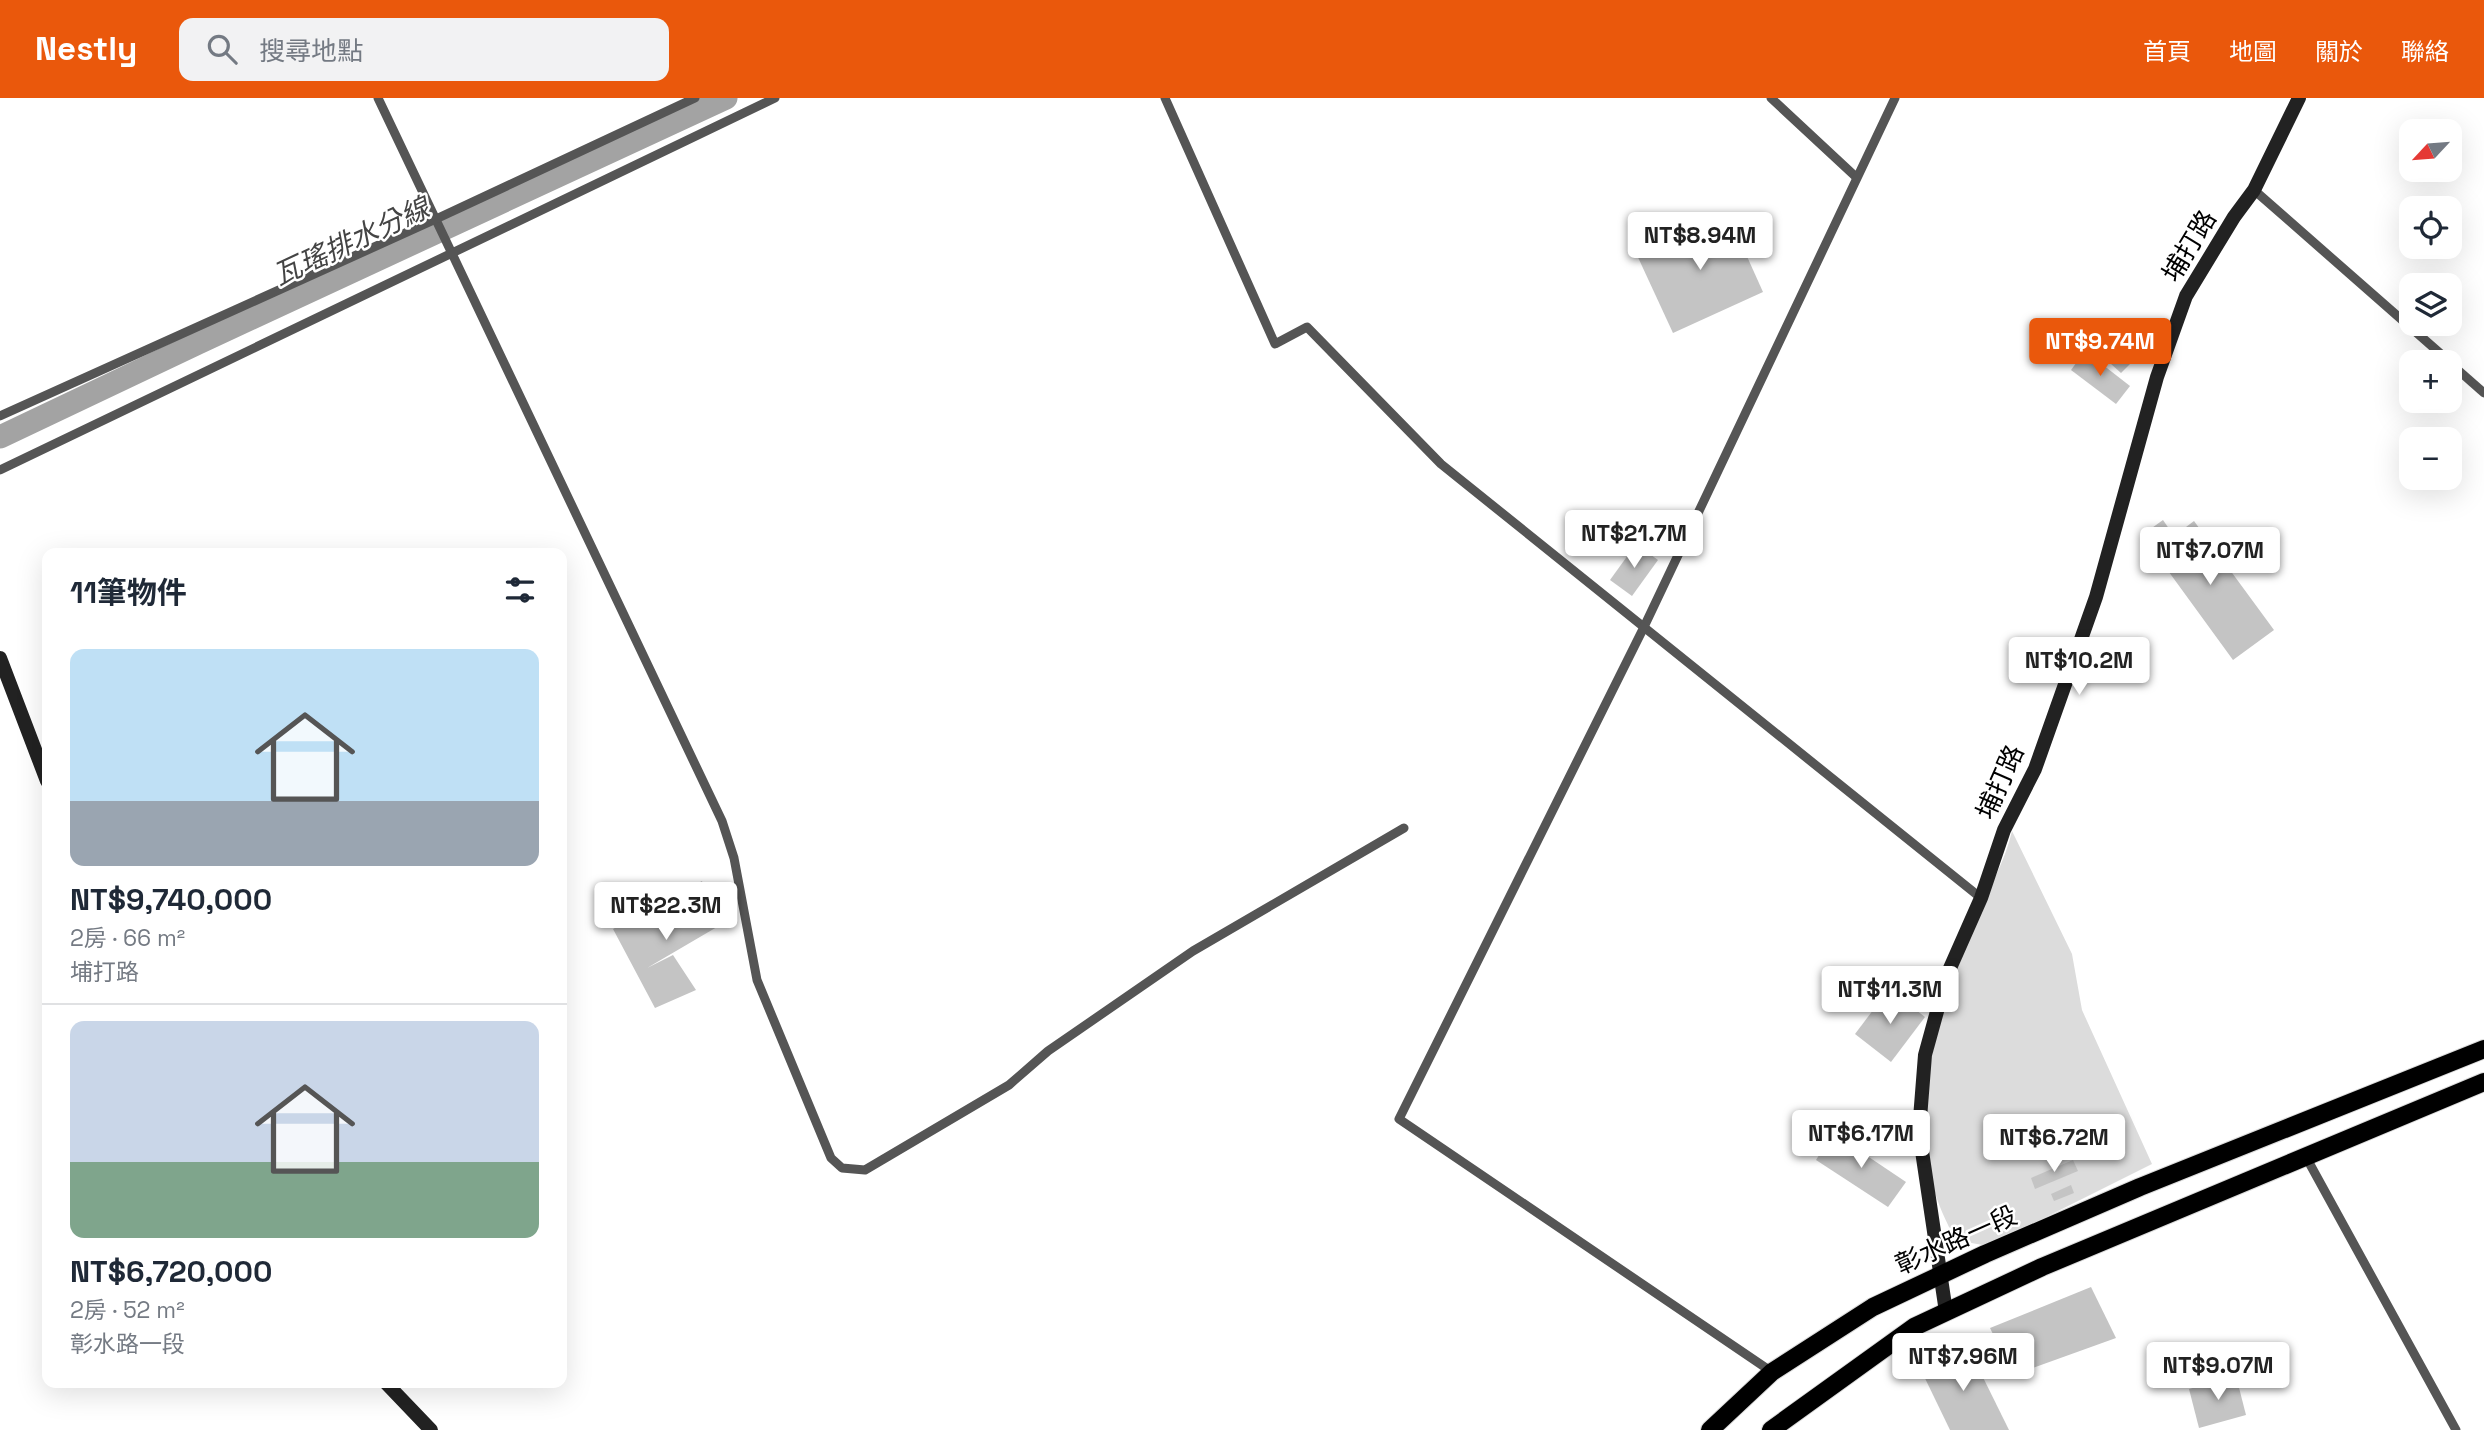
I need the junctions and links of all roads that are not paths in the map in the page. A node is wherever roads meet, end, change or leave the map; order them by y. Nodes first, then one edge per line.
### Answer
1 (378, 98) edge
2 (695, 98) edge
3 (775, 98) edge
4 (1165, 98) edge
5 (1771, 98) edge
6 (1895, 98) edge
7 (2299, 98) edge
8 (1856, 177) junction
9 (2254, 190) junction
10 (436, 219) junction
11 (454, 253) junction
12 (2435, 350) edge
13 (2462, 374) edge
14 (2484, 393) edge
15 (0, 416) edge
16 (0, 470) edge
17 (1643, 629) junction
18 (0, 658) edge
19 (42, 768) edge
20 (1404, 828) dead end
21 (1981, 898) junction
22 (2484, 1049) edge
23 (2484, 1082) edge
24 (2306, 1157) junction
25 (1939, 1275) junction
26 (1946, 1312) junction
27 (1772, 1373) junction
28 (392, 1388) edge
29 (430, 1430) edge
30 (1710, 1430) edge
31 (1770, 1430) edge
32 (2456, 1430) edge

1 - 10 lane
2 - 10 lane
3 - 11 lane
4 - 17 lane
5 - 8 lane
6 - 8 lane
7 - 9 street, 埔打路
8 - 17 lane
9 - 12 lane
9 - 21 street, 埔打路
10 - 11 lane
10 - 15 lane
11 - 16 lane
11 - 20 lane
13 - 14 lane
17 - 21 lane
17 - 27 lane
18 - 19 street
21 - 25 street, 埔打路
22 - 25 main road, 彰水路一段
23 - 24 main road
24 - 26 main road
24 - 32 lane
25 - 26 street, 埔打路
25 - 27 main road, 彰水路一段
26 - 31 main road
27 - 30 main road, 彰水路一段
28 - 29 street

